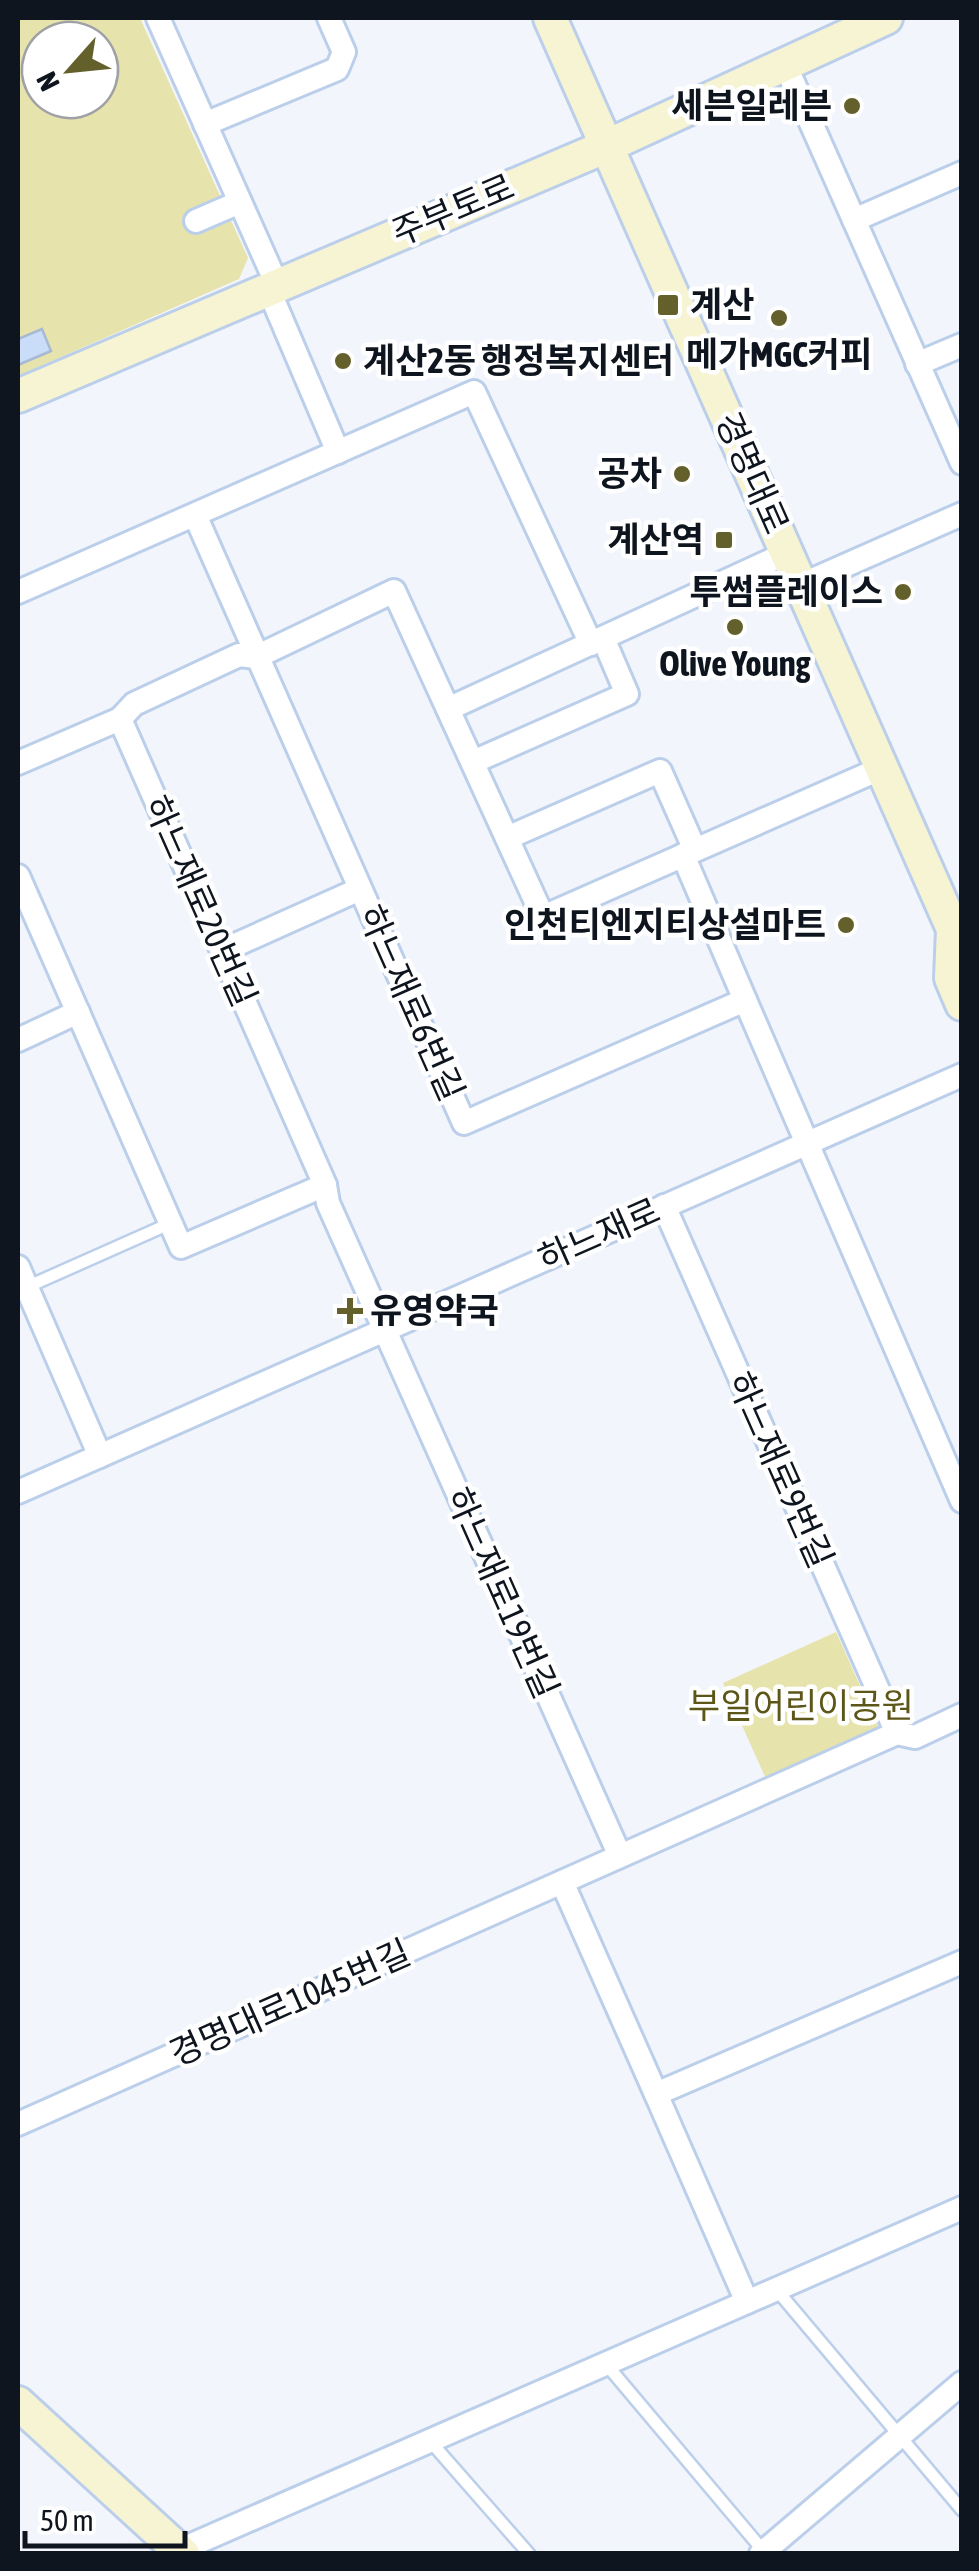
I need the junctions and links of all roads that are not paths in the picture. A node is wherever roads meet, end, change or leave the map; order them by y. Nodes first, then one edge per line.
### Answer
1 (158, 18) edge
2 (329, 18) edge
3 (550, 18) edge
4 (886, 18) edge
5 (784, 62) junction
6 (205, 124) junction
7 (607, 146) junction
8 (962, 173) edge
9 (240, 202) junction
10 (854, 220) junction
11 (196, 222) dead end
12 (272, 285) junction
13 (962, 344) edge
14 (918, 364) junction
15 (18, 396) edge
16 (338, 452) junction
17 (962, 464) edge
18 (962, 514) edge
19 (195, 515) junction
20 (787, 553) junction
21 (801, 585) junction
22 (18, 592) edge
23 (597, 641) junction
24 (256, 657) junction
25 (448, 710) junction
26 (120, 719) junction
27 (473, 762) junction
28 (18, 764) edge
29 (882, 768) junction
30 (508, 838) junction
31 (689, 853) junction
32 (18, 876) edge
33 (360, 889) junction
34 (957, 933) edge
35 (222, 951) junction
36 (745, 1000) junction
37 (962, 1004) edge
38 (78, 1012) junction
39 (18, 1040) edge
40 (962, 1075) edge
41 (807, 1143) junction
42 (326, 1185) junction
43 (664, 1206) junction
44 (171, 1223) junction
45 (22, 1277) edge
46 (28, 1316) edge
47 (385, 1330) junction
48 (100, 1456) junction
49 (18, 1492) edge
50 (962, 1500) edge
51 (962, 1715) edge
52 (896, 1733) junction
53 (620, 1856) junction
54 (562, 1882) junction
55 (962, 1962) edge
56 (656, 2094) junction
57 (18, 2124) edge
58 (962, 2208) edge
59 (776, 2290) junction
60 (747, 2302) junction
61 (606, 2364) junction
62 (962, 2383) edge
63 (18, 2403) edge
64 (899, 2436) junction
65 (430, 2441) junction
66 (962, 2510) edge
67 (181, 2552) edge
68 (529, 2553) edge
69 (763, 2553) edge

1 - 6 street
2 - 6 street
3 - 7 street, 경명대로
4 - 5 street, 주부토로
5 - 7 street, 주부토로
5 - 10 street
6 - 9 street
7 - 12 street, 주부토로
7 - 20 street, 경명대로
8 - 10 street
9 - 11 street
9 - 12 street
10 - 14 street
12 - 15 street, 주부토로
12 - 16 street
13 - 14 street
14 - 17 street
16 - 19 street
16 - 23 street
18 - 21 street
19 - 22 street
19 - 24 street, 하느재로6번길
20 - 21 street, 경명대로
20 - 23 street
21 - 29 street, 경명대로
23 - 25 street
23 - 27 street
24 - 25 street
24 - 26 street
24 - 33 street, 하느재로6번길
25 - 27 street
26 - 28 street
26 - 35 street, 하느재로20번길
27 - 30 street
29 - 31 street
29 - 34 street, 경명대로
30 - 31 street
30 - 31 street
31 - 36 street
32 - 38 street
33 - 35 street
33 - 36 street, 하느재로6번길
34 - 37 street, 경명대로
35 - 42 street, 하느재로20번길
36 - 41 street
38 - 39 street
38 - 44 street
40 - 41 street, 하느재로
41 - 43 street, 하느재로
41 - 50 street
42 - 44 street
42 - 47 street, 하느재로20번길
43 - 47 street, 하느재로
43 - 52 street, 하느재로9번길
44 - 45 lane
45 - 46 street
46 - 48 street
47 - 48 street, 하느재로
47 - 53 street, 하느재로19번길
48 - 49 street, 하느재로
51 - 52 street, 경명대로1045번길
52 - 53 street, 경명대로1045번길
53 - 54 street, 경명대로1045번길
54 - 56 street
54 - 57 street, 경명대로1045번길
55 - 56 street
56 - 60 street
58 - 59 street
59 - 60 street
59 - 64 lane
60 - 61 street
61 - 65 street
61 - 69 lane
62 - 64 street
63 - 67 street
64 - 66 lane
64 - 69 street
65 - 67 street
65 - 68 lane

